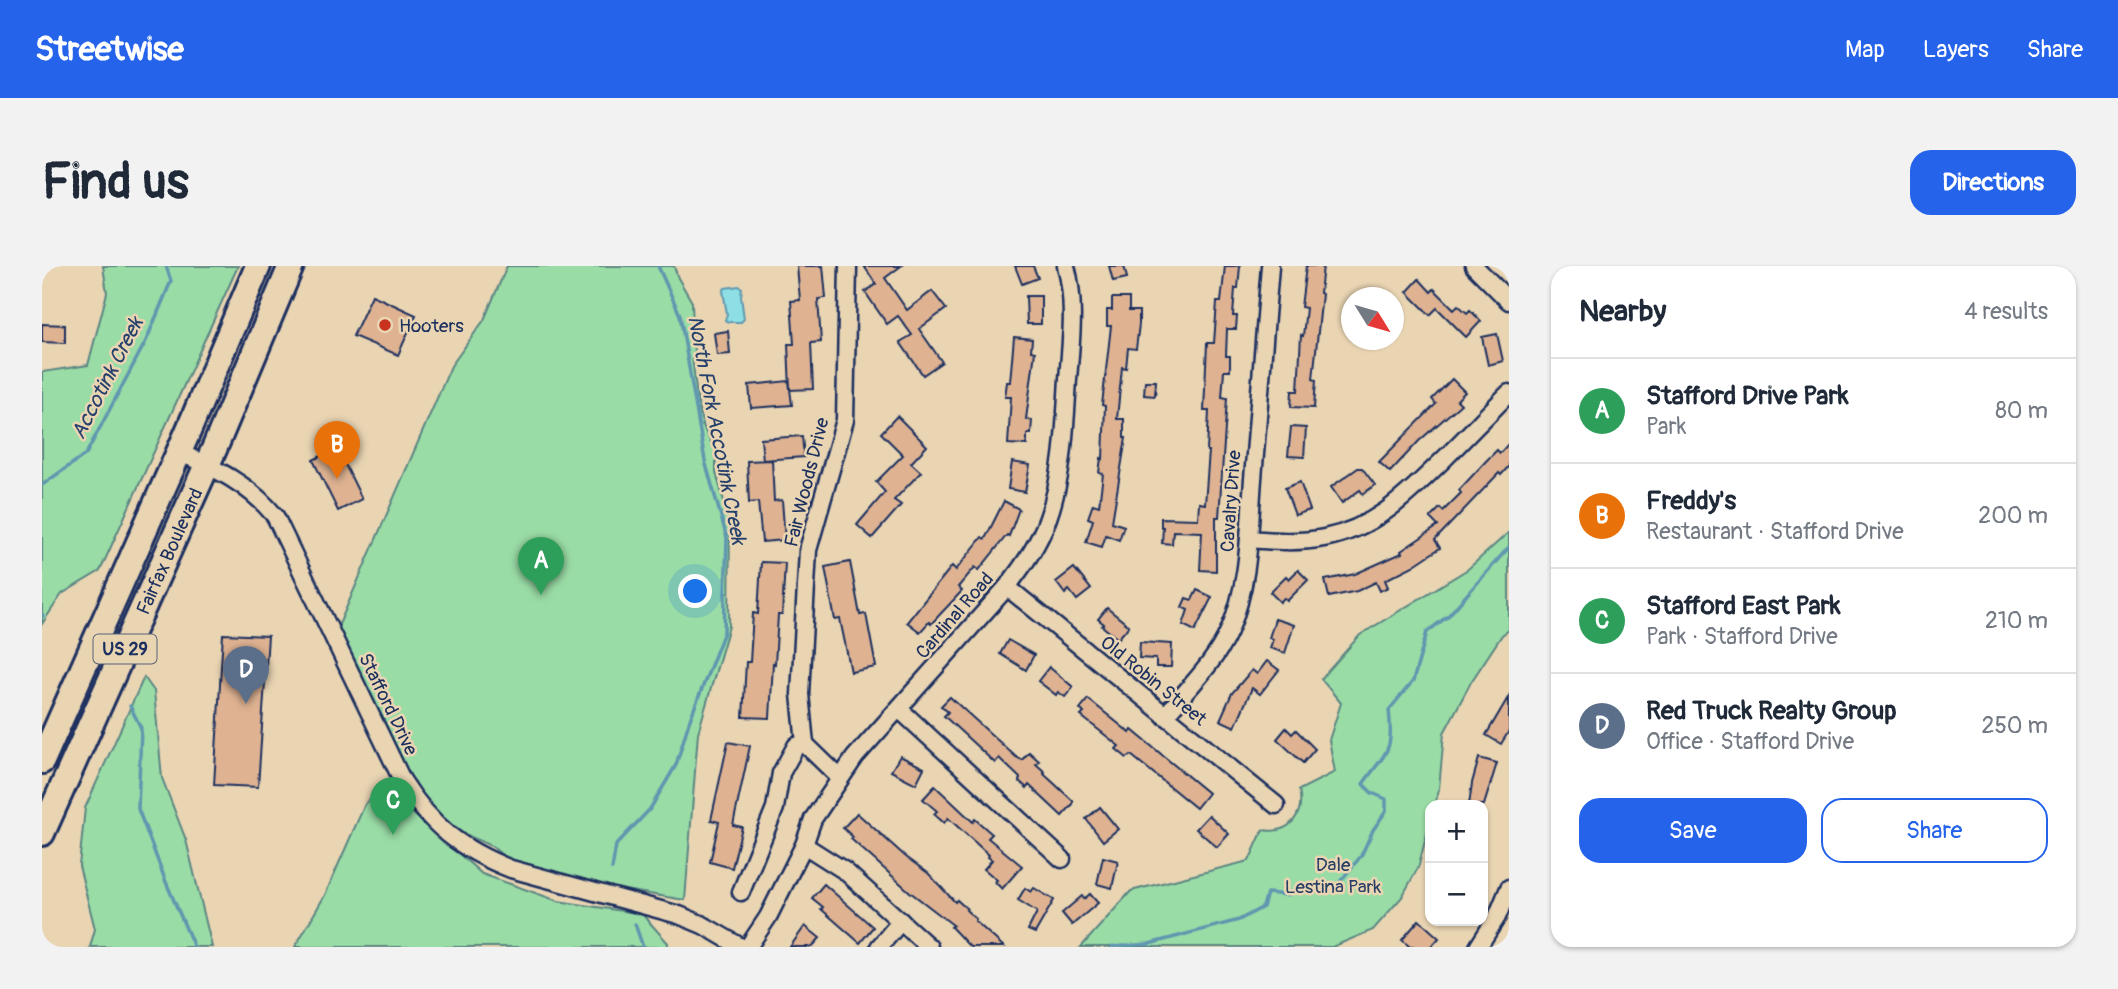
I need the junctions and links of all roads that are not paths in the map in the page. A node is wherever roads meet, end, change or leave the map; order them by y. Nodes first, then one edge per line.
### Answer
1 (258, 266) edge
2 (291, 266) edge
3 (848, 266) edge
4 (1066, 266) edge
5 (1270, 266) edge
6 (1474, 266) edge
7 (1509, 301) edge
8 (1509, 393) edge
9 (178, 453) junction
10 (207, 465) junction
11 (1249, 539) junction
12 (1007, 587) junction
13 (899, 709) junction
14 (1165, 716) junction
15 (805, 744) junction
16 (42, 761) edge
17 (839, 778) junction
18 (1276, 805) dead end
19 (42, 834) edge
20 (804, 845) junction
21 (1062, 859) dead end
22 (1509, 888) edge
23 (741, 892) dead end
24 (901, 921) junction
25 (741, 947) edge
26 (748, 947) edge
27 (879, 947) edge
28 (929, 947) edge
29 (1478, 947) edge

1 - 9 main road, Fairfax Boulevard / US 29
2 - 10 main road, Fairfax Boulevard / US 29
3 - 15 street, Fair Woods Drive
4 - 12 street, Cardinal Road
5 - 11 street, Cavalry Drive
6 - 7 street
8 - 11 street
9 - 10 street, Stafford Drive
9 - 16 main road, Fairfax Boulevard / US 29
10 - 19 main road, Fairfax Boulevard / US 29
10 - 25 street, Stafford Drive
11 - 14 street, Cavalry Drive
12 - 13 street, Cardinal Road
12 - 14 street, Old Robin Street
13 - 17 street, Cardinal Road
13 - 21 street
14 - 18 street, Old Robin Street
15 - 17 street
15 - 23 street
17 - 20 street, Cardinal Road
20 - 24 street
20 - 26 street, Cardinal Road
22 - 29 street
24 - 27 street
24 - 28 street

